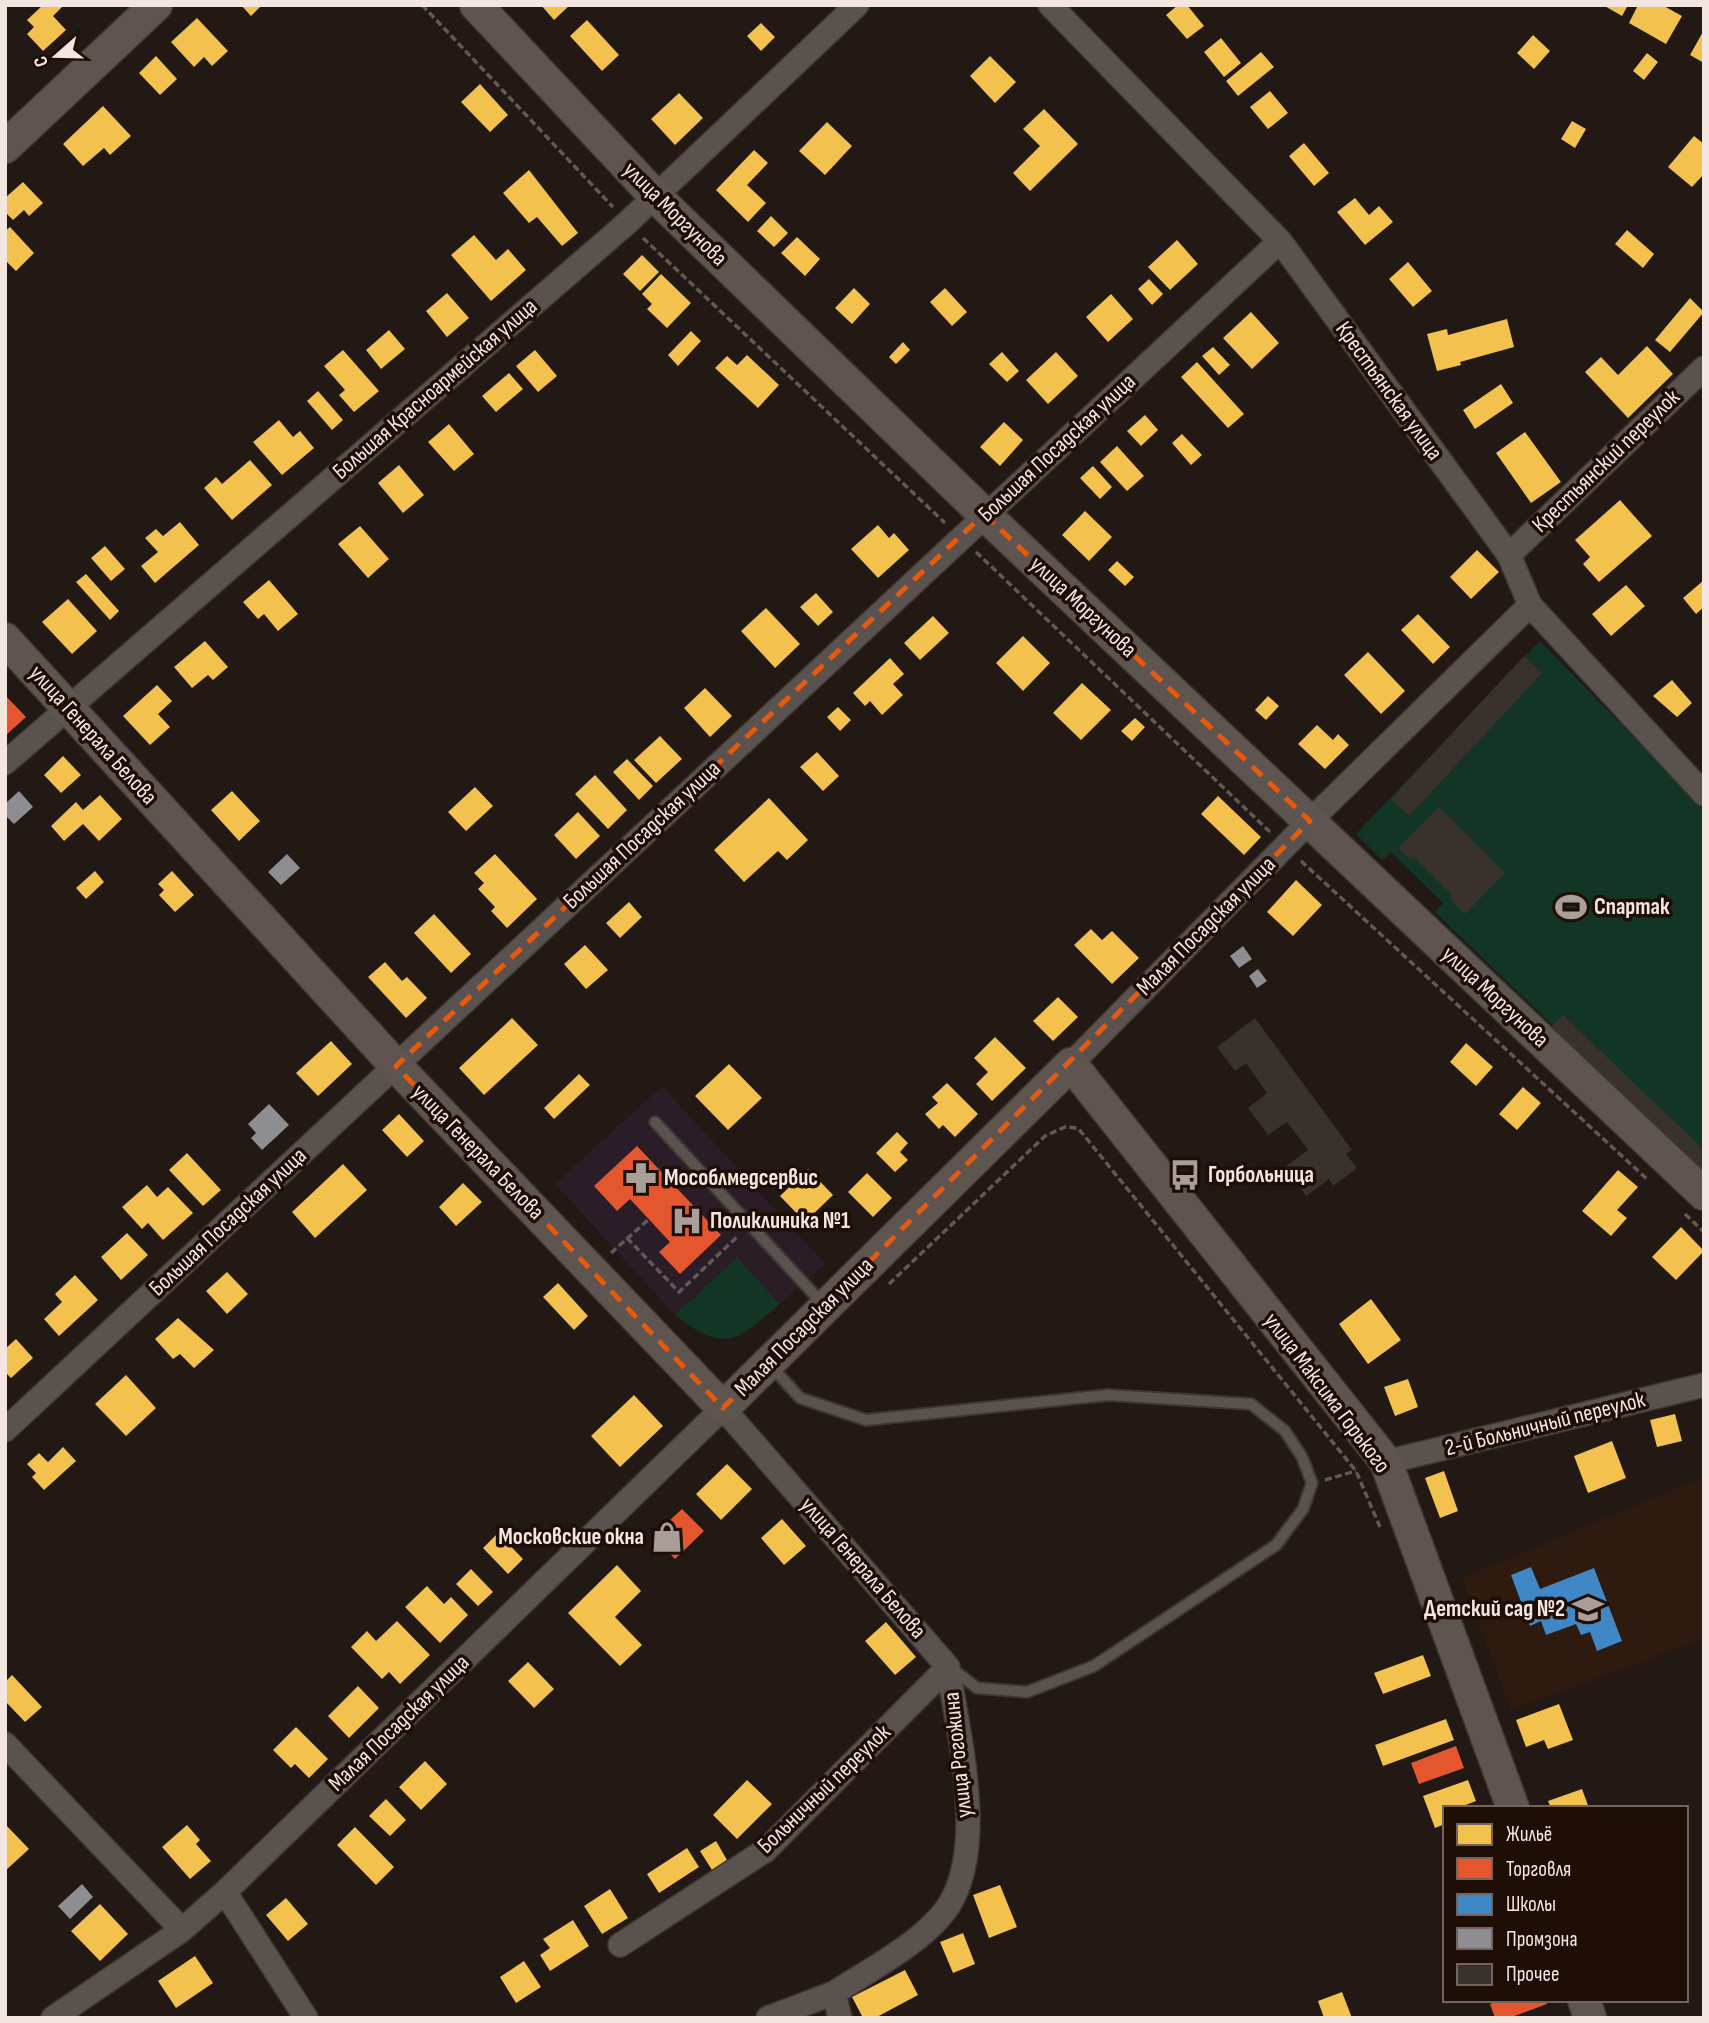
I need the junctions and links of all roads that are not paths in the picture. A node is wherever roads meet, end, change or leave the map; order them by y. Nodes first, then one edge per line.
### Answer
1 (156, 5) edge
2 (476, 5) edge
3 (857, 5) edge
4 (1051, 5) edge
5 (5, 147) edge
6 (656, 197) junction
7 (1280, 241) junction
8 (1704, 368) edge
9 (984, 514) junction
10 (1509, 555) junction
11 (1530, 605) junction
12 (5, 639) edge
13 (66, 707) junction
14 (5, 763) edge
15 (1704, 794) edge
16 (1310, 821) junction
17 (1071, 1064) junction
18 (396, 1066) junction
19 (655, 1122) dead end
20 (1694, 1204) edge
21 (825, 1306) junction
22 (768, 1363) junction
23 (1704, 1385) edge
24 (723, 1408) junction
25 (5, 1430) edge
26 (1371, 1467) junction
27 (948, 1667) junction
28 (5, 1744) edge
29 (1512, 1806) edge
30 (225, 1892) junction
31 (182, 1930) junction
32 (620, 1945) dead end
33 (834, 1993) junction
34 (53, 2018) edge
35 (306, 2018) edge
36 (768, 2018) edge
37 (840, 2018) edge

1 - 5 main road
2 - 6 main road, улица Моргунова
3 - 6 street, Большая Красноармейская улица
4 - 7 street, Крестьянская улица
6 - 9 main road, улица Моргунова
6 - 13 street, Большая Красноармейская улица
7 - 9 street, Большая Посадская улица
7 - 10 street, Крестьянская улица
8 - 10 street, Крестьянский переулок
9 - 16 main road, улица Моргунова
9 - 18 street, Большая Посадская улица
10 - 11 street, Крестьянская улица
11 - 15 street, Крестьянская улица
11 - 16 street, Малая Посадская улица
12 - 13 main road, улица Генерала Белова
13 - 14 street, Большая Красноармейская улица
13 - 18 main road, улица Генерала Белова
16 - 17 street, Малая Посадская улица
16 - 20 main road, улица Моргунова
17 - 21 main road, Малая Посадская улица
17 - 26 main road, улица Максима Горького
18 - 24 main road, улица Генерала Белова
18 - 25 street, Большая Посадская улица
19 - 21 lane
21 - 22 main road, Малая Посадская улица
22 - 24 main road, Малая Посадская улица
22 - 27 lane
23 - 26 street, 2-й Больничный переулок
24 - 27 street, улица Генерала Белова
24 - 30 street, Малая Посадская улица
26 - 29 main road, улица Максима Горького
27 - 32 street, Больничный переулок
27 - 33 street, улица Рогожина
28 - 31 street
30 - 31 street, Малая Посадская улица
30 - 35 street
31 - 34 street, Малая Посадская улица
33 - 36 street, улица Рогожина
33 - 37 street

